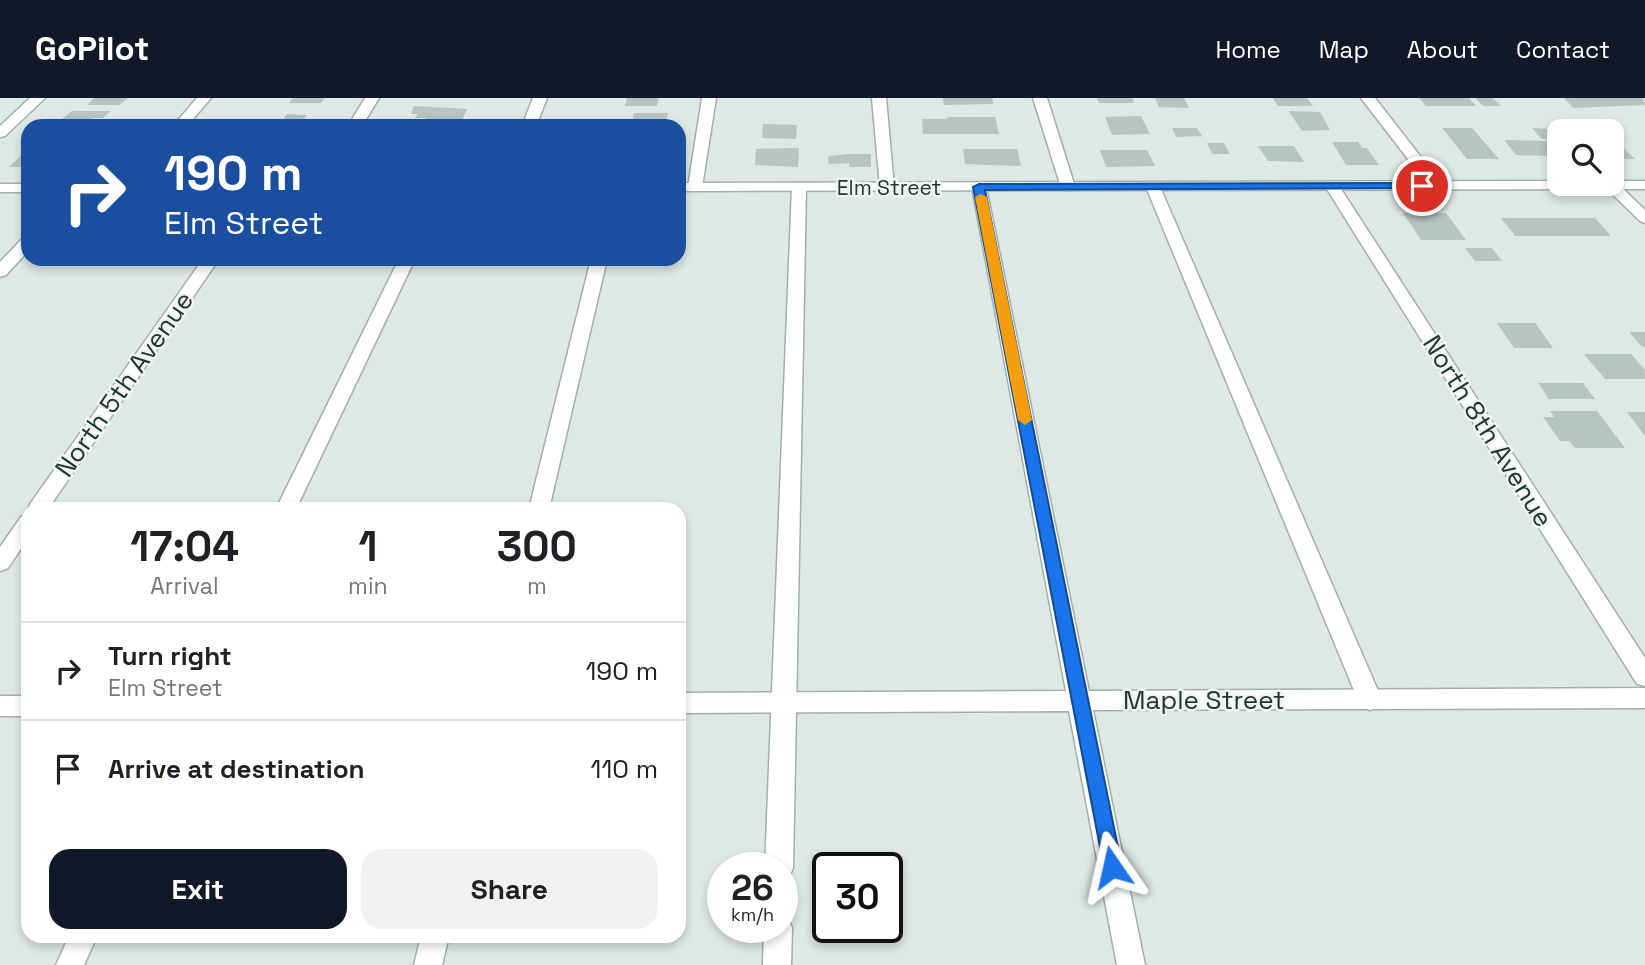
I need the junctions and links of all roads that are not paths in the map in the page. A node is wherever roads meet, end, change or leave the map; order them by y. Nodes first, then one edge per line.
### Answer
1 (38, 98) edge
2 (204, 98) edge
3 (372, 98) edge
4 (540, 98) edge
5 (709, 98) edge
6 (879, 98) edge
7 (1040, 98) edge
8 (1368, 98) edge
9 (186, 119) edge
10 (359, 119) edge
11 (532, 119) edge
12 (0, 133) edge
13 (1332, 186) junction
14 (1436, 186) junction
15 (1547, 186) edge
16 (1624, 186) edge
17 (1645, 186) edge
18 (687, 187) edge
19 (799, 187) junction
20 (887, 187) junction
21 (979, 187) junction
22 (1068, 187) junction
23 (1153, 187) junction
24 (0, 188) edge
25 (21, 188) edge
26 (1622, 196) edge
27 (1645, 218) edge
28 (21, 250) edge
29 (206, 266) edge
30 (404, 266) edge
31 (597, 266) edge
32 (0, 272) edge
33 (42, 502) edge
34 (289, 502) edge
35 (541, 502) edge
36 (21, 532) edge
37 (0, 563) edge
38 (1645, 677) edge
39 (1645, 698) edge
40 (1080, 699) junction
41 (1370, 700) junction
42 (783, 702) junction
43 (686, 703) edge
44 (0, 706) edge
45 (21, 706) edge
46 (779, 852) edge
47 (80, 943) edge
48 (433, 943) edge
49 (778, 943) edge
50 (70, 965) edge
51 (428, 965) edge
52 (777, 965) edge
53 (1131, 965) edge

1 - 12 street
2 - 9 street
3 - 10 street
4 - 11 street
5 - 18 street
6 - 20 street
7 - 22 street
8 - 14 street
13 - 14 street, Elm Street
13 - 23 street, Elm Street
13 - 38 street, North 8th Avenue
14 - 15 street, Elm Street
16 - 17 street, Elm Street
18 - 19 street, Elm Street
19 - 20 street, Elm Street
19 - 42 street
20 - 21 street, Elm Street
21 - 22 street, Elm Street
21 - 40 street
22 - 23 street, Elm Street
23 - 41 street
24 - 25 street
26 - 27 street
28 - 32 street
29 - 33 street, North 5th Avenue
30 - 34 street
31 - 35 street
36 - 37 street
39 - 41 street, Maple Street
40 - 41 street, Maple Street
40 - 42 street, Maple Street
40 - 53 street
42 - 43 street, Maple Street
42 - 46 street
44 - 45 street
47 - 50 street
48 - 51 street
49 - 52 street

